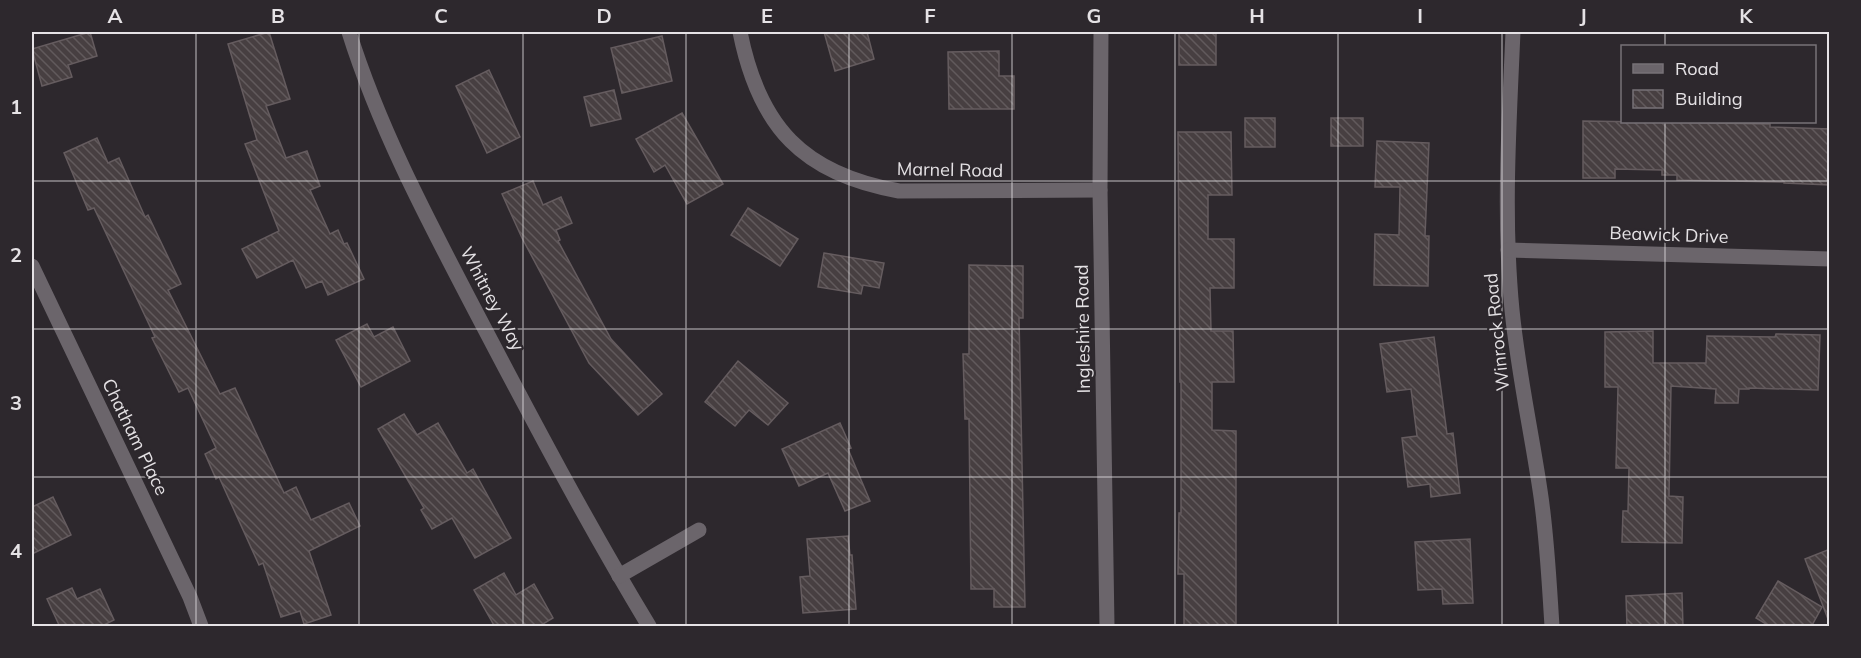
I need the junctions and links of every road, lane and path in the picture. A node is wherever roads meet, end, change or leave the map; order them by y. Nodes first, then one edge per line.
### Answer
1 (349, 32) edge
2 (740, 32) edge
3 (1101, 32) edge
4 (1513, 32) edge
5 (1100, 190) junction
6 (1508, 250) junction
7 (1830, 259) edge
8 (32, 266) edge
9 (699, 530) dead end
10 (619, 576) junction
11 (201, 627) edge
12 (649, 627) edge
13 (1107, 627) edge
14 (1552, 627) edge

1 - 10 street, Whitney Way
2 - 5 street, Marnel Road
3 - 5 street, Ingleshire Road
4 - 6 street, Winrock Road
5 - 13 street, Ingleshire Road
6 - 7 street, Beawick Drive
6 - 14 street, Winrock Road
8 - 11 street, Chatham Place
9 - 10 street
10 - 12 street, Whitney Way

